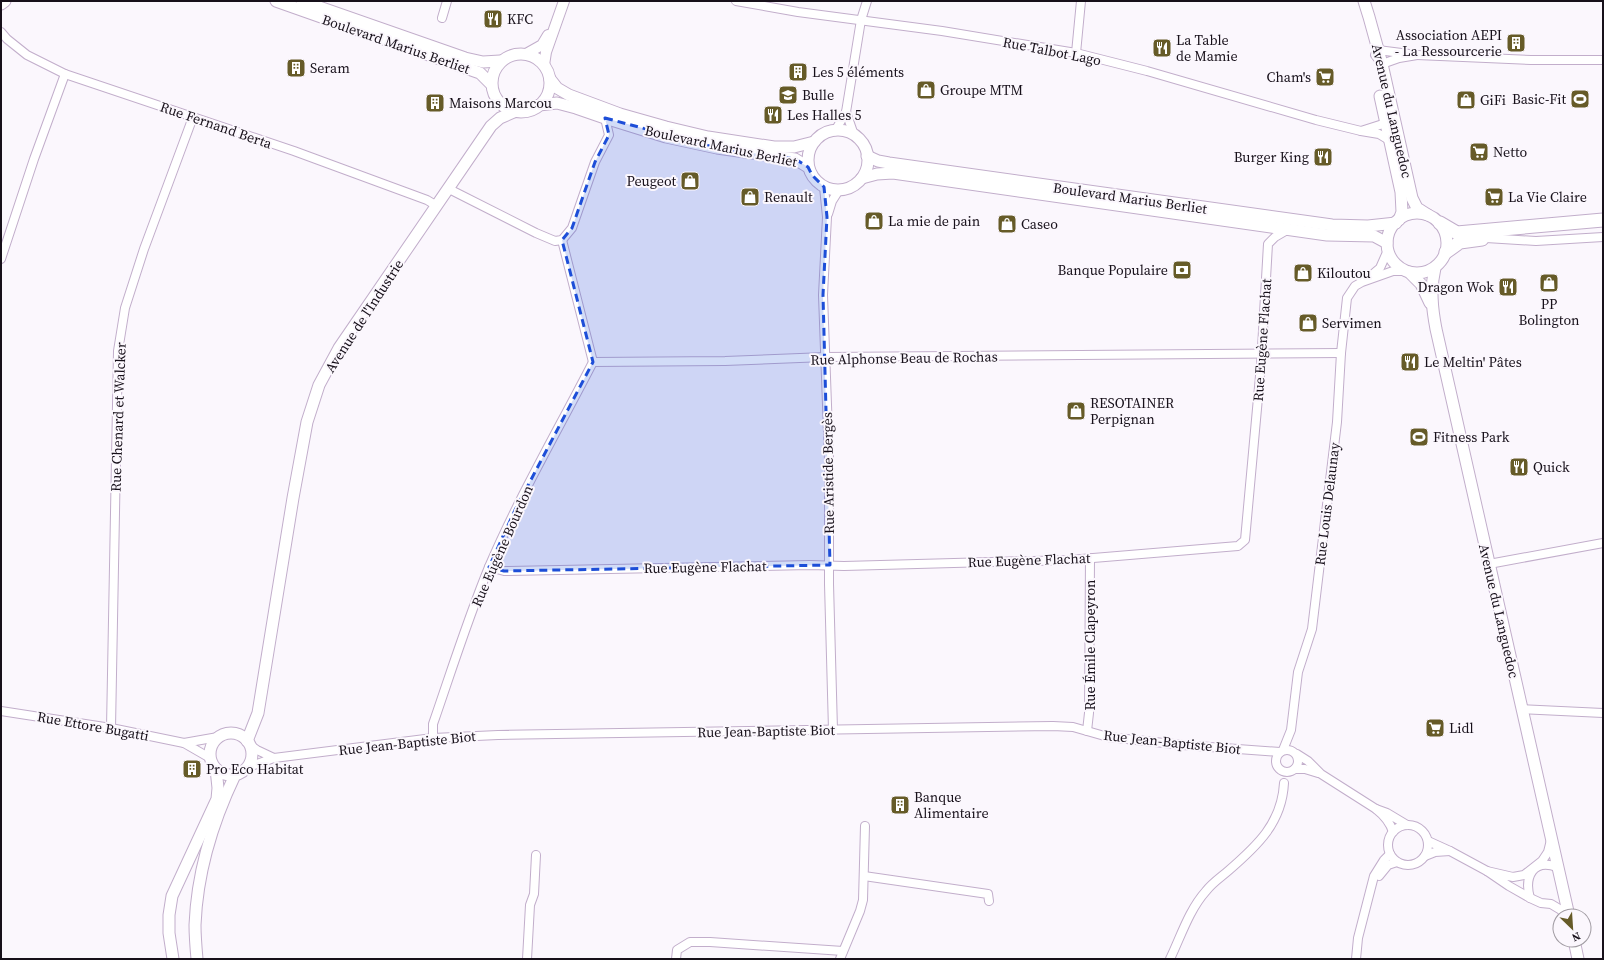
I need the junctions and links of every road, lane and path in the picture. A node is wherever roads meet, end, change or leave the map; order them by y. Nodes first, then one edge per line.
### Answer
1 (5, 1) edge
2 (276, 1) edge
3 (302, 1) edge
4 (447, 1) edge
5 (564, 1) edge
6 (736, 1) edge
7 (867, 1) edge
8 (1081, 1) edge
9 (1362, 1) edge
10 (1, 4) edge
11 (442, 18) dead end
12 (861, 20) junction
13 (556, 23) junction
14 (1, 32) edge
15 (1076, 53) junction
16 (526, 54) junction
17 (1417, 55) junction
18 (1377, 57) junction
19 (1603, 60) edge
20 (500, 61) junction
21 (544, 65) junction
22 (65, 74) junction
23 (550, 79) junction
24 (491, 84) junction
25 (496, 98) junction
26 (539, 105) junction
27 (516, 111) junction
28 (846, 112) junction
29 (193, 117) junction
30 (605, 118) junction
31 (1386, 123) junction
32 (492, 126) junction
33 (1361, 130) junction
34 (835, 131) junction
35 (854, 135) junction
36 (1389, 140) junction
37 (814, 142) junction
38 (867, 156) junction
39 (1402, 160) junction
40 (808, 167) junction
41 (862, 178) junction
42 (824, 187) junction
43 (449, 189) junction
44 (839, 190) junction
45 (437, 206) junction
46 (1428, 215) junction
47 (827, 216) junction
48 (1603, 220) edge
49 (1397, 221) junction
50 (1440, 223) junction
51 (1603, 227) edge
52 (1287, 230) junction
53 (1603, 237) edge
54 (1486, 238) junction
55 (562, 240) junction
56 (1388, 246) junction
57 (1446, 252) junction
58 (1, 259) edge
59 (1435, 268) junction
60 (1407, 272) junction
61 (1362, 282) junction
62 (1432, 306) junction
63 (1341, 353) junction
64 (1262, 354) junction
65 (825, 358) junction
66 (593, 362) junction
67 (1603, 543) edge
68 (1090, 558) junction
69 (1489, 564) junction
70 (830, 565) junction
71 (489, 567) junction
72 (260, 695) junction
73 (1521, 709) junction
74 (1, 711) edge
75 (1603, 713) edge
76 (111, 728) junction
77 (833, 730) junction
78 (1291, 730) junction
79 (1087, 731) junction
80 (233, 733) junction
81 (218, 737) junction
82 (433, 738) junction
83 (184, 743) junction
84 (248, 743) junction
85 (1282, 751) junction
86 (1257, 752) junction
87 (1296, 753) junction
88 (210, 758) junction
89 (274, 758) junction
90 (1277, 766) junction
91 (248, 767) junction
92 (216, 769) junction
93 (1293, 770) junction
94 (1322, 774) junction
95 (235, 775) junction
96 (1284, 783) junction
97 (1376, 810) junction
98 (1407, 825) junction
99 (865, 826) dead end
100 (1393, 832) junction
101 (1550, 840) junction
102 (1428, 841) junction
103 (1450, 851) junction
104 (1390, 854) junction
105 (536, 855) dead end
106 (1425, 856) junction
107 (1397, 862) junction
108 (1557, 866) junction
109 (1534, 869) junction
110 (1487, 871) junction
111 (864, 876) junction
112 (1371, 890) junction
113 (1564, 894) junction
114 (1530, 898) junction
115 (989, 901) dead end
116 (1551, 904) junction
117 (1558, 908) edge
118 (1567, 908) edge
119 (1576, 948) edge
120 (841, 955) edge
121 (173, 959) edge
122 (197, 959) edge
123 (526, 959) edge
124 (676, 959) edge
125 (1170, 959) edge
126 (1356, 959) edge
127 (1578, 959) edge

1 - 10 main road
2 - 24 main road, Boulevard Marius Berliet
3 - 20 main road, Boulevard Marius Berliet
4 - 11 street
5 - 13 street
6 - 12 street, Rue Talbot Lago
7 - 12 street
8 - 15 street
9 - 18 main road, Avenue du Languedoc
9 - 18 main road, Avenue du Languedoc
12 - 15 street, Rue Talbot Lago
12 - 28 street
13 - 16 street
13 - 21 street
14 - 22 street, Rue Fernand Berta
15 - 33 street, Rue Talbot Lago
16 - 20 main road
16 - 21 main road
17 - 18 street
17 - 18 street
17 - 19 street
18 - 31 main road, Avenue du Languedoc
18 - 39 main road, Avenue du Languedoc
20 - 24 main road
21 - 23 main road
22 - 29 street, Rue Fernand Berta
22 - 58 street
23 - 26 main road
23 - 37 main road, Boulevard Marius Berliet
24 - 25 main road
25 - 27 main road
25 - 32 main road, Avenue de l'Industrie
26 - 27 main road
26 - 30 main road, Boulevard Marius Berliet
27 - 32 main road, Avenue de l'Industrie
28 - 34 street
28 - 35 street
29 - 45 street, Rue Fernand Berta
29 - 76 street, Rue Chenard et Walcker
30 - 40 main road, Boulevard Marius Berliet
30 - 55 street
31 - 33 street, Rue Talbot Lago
31 - 36 main road, Avenue du Languedoc
31 - 39 street
32 - 43 main road, Avenue de l'Industrie
33 - 36 street, Rue Talbot Lago
34 - 35 main road
34 - 37 main road
35 - 38 main road
36 - 49 main road, Avenue du Languedoc
37 - 40 main road
38 - 41 main road
38 - 49 main road, Boulevard Marius Berliet
39 - 46 main road, Avenue du Languedoc
40 - 42 main road
41 - 44 main road
41 - 52 main road, Boulevard Marius Berliet
42 - 44 main road
42 - 47 street, Rue Aristide Bergès
43 - 45 main road, Avenue de l'Industrie
43 - 55 street
44 - 47 street, Rue Aristide Bergès
45 - 72 main road, Avenue de l'Industrie
46 - 49 main road
46 - 50 main road
47 - 65 street, Rue Aristide Bergès
48 - 50 highway
49 - 56 main road
50 - 57 main road
51 - 54 highway
52 - 56 main road, Boulevard Marius Berliet
52 - 64 street, Rue Eugène Flachat
53 - 54 street
54 - 57 highway
55 - 66 street
56 - 60 main road
56 - 61 street, Rue Louis Delaunay
57 - 59 main road
59 - 60 main road
59 - 62 main road, Avenue du Languedoc
60 - 61 street
60 - 62 main road, Avenue du Languedoc
61 - 63 street, Rue Louis Delaunay
62 - 69 main road, Avenue du Languedoc
63 - 64 street, Rue Alphonse Beau de Rochas
63 - 78 street, Rue Louis Delaunay
64 - 65 street, Rue Alphonse Beau de Rochas
64 - 68 street, Rue Eugène Flachat
65 - 66 street, Rue Alphonse Beau de Rochas
65 - 70 street, Rue Aristide Bergès
66 - 71 street, Rue Eugène Bourdon
67 - 69 street
68 - 70 street, Rue Eugène Flachat
68 - 79 street, Rue Émile Clapeyron
69 - 73 main road, Avenue du Languedoc
70 - 71 street, Rue Eugène Flachat
70 - 77 street, Rue Aristide Bergès
71 - 82 street, Rue Eugène Bourdon
72 - 80 main road, Avenue de l'Industrie
72 - 84 main road, Avenue de l'Industrie
73 - 75 street
73 - 101 main road, Avenue du Languedoc
74 - 76 street, Rue Ettore Bugatti
76 - 83 street, Rue Ettore Bugatti
77 - 79 street, Rue Jean-Baptiste Biot
77 - 82 street, Rue Jean-Baptiste Biot
78 - 85 street, Rue Louis Delaunay
78 - 87 street, Rue Louis Delaunay
79 - 86 street, Rue Jean-Baptiste Biot
80 - 81 main road
80 - 84 main road
81 - 83 street, Rue Ettore Bugatti
81 - 88 main road
82 - 89 street, Rue Jean-Baptiste Biot
83 - 88 street, Rue Ettore Bugatti
84 - 89 street
84 - 91 main road
85 - 86 street, Rue Jean-Baptiste Biot
85 - 87 street
85 - 90 street
86 - 90 street, Rue Jean-Baptiste Biot
87 - 93 street
87 - 94 street
88 - 92 main road
89 - 91 street, Rue Jean-Baptiste Biot
90 - 93 street
90 - 96 street
91 - 95 main road
92 - 95 main road
92 - 121 main road
93 - 94 street
93 - 96 street
94 - 97 street
95 - 122 main road
96 - 125 street
97 - 98 street
97 - 100 street
98 - 100 street
98 - 102 street
99 - 111 street
100 - 104 street
101 - 108 main road, Avenue du Languedoc
101 - 109 street
102 - 103 street
102 - 106 street
103 - 106 street
103 - 110 street
104 - 107 street
104 - 112 street
105 - 123 street
106 - 107 street
107 - 112 street
108 - 109 street
108 - 113 main road, Avenue du Languedoc
109 - 110 street
109 - 114 street
110 - 114 street
111 - 115 street
111 - 120 street
112 - 126 street
113 - 116 street
113 - 118 main road, Avenue du Languedoc
114 - 116 street
116 - 117 street
119 - 127 main road
120 - 124 street

